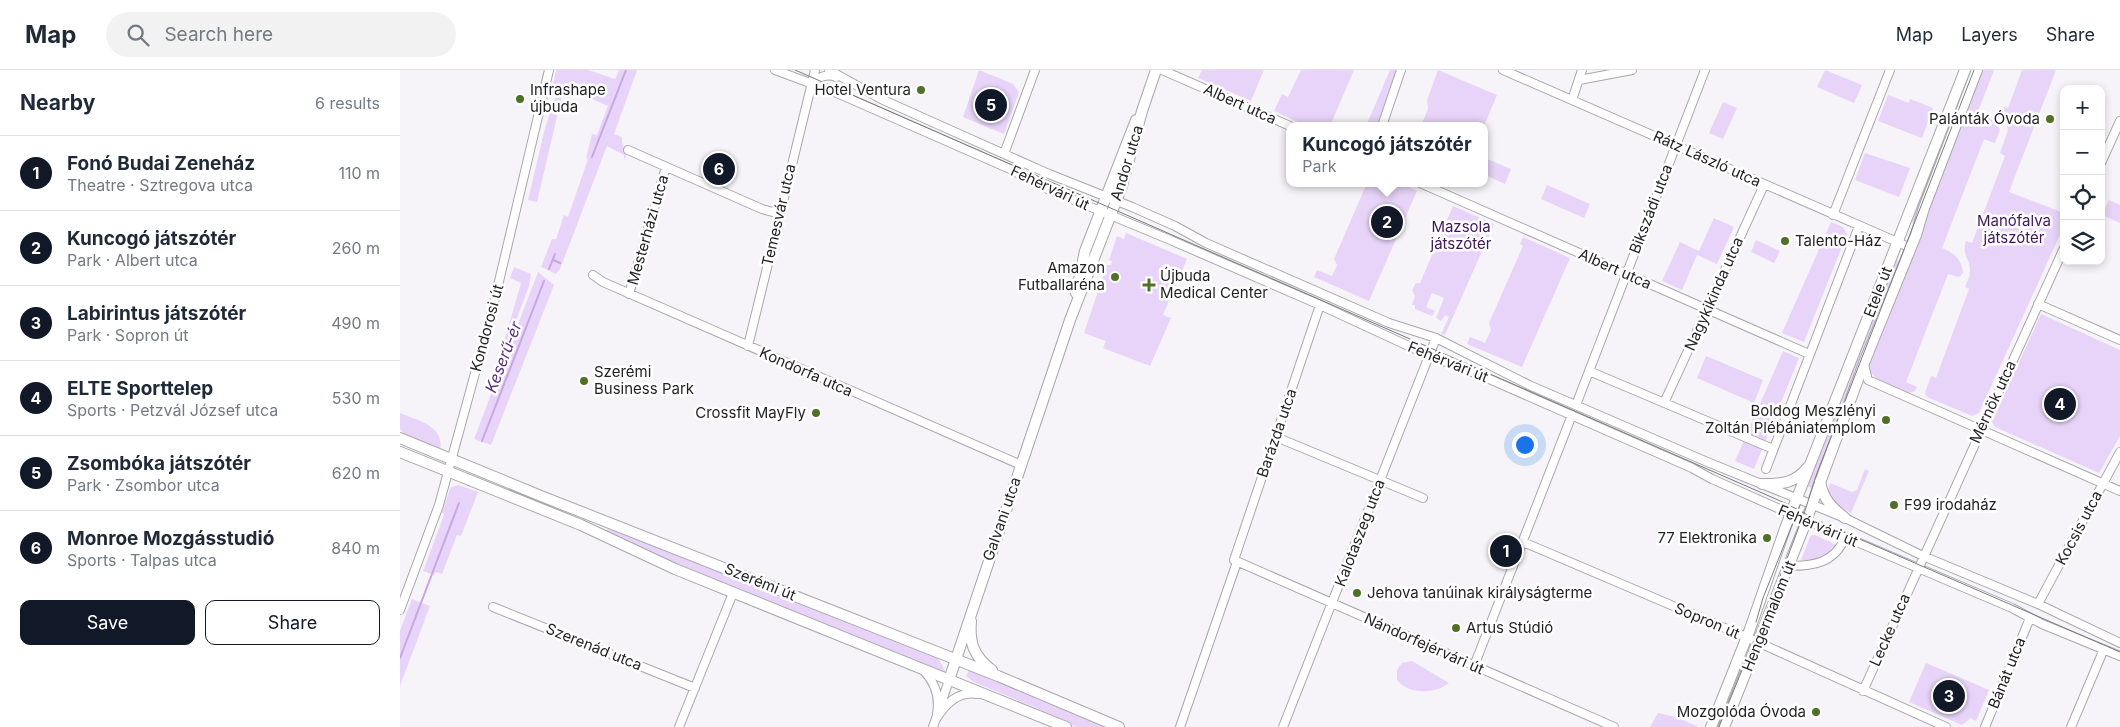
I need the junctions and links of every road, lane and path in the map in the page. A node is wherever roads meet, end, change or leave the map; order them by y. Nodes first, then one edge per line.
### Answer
1 (549, 70) edge
2 (775, 70) edge
3 (815, 70) edge
4 (829, 70) edge
5 (1035, 70) edge
6 (1156, 70) edge
7 (1162, 70) edge
8 (1401, 70) edge
9 (1503, 70) edge
10 (1582, 70) edge
11 (1632, 70) edge
12 (1705, 70) edge
13 (1888, 70) edge
14 (1965, 70) edge
15 (1977, 70) edge
16 (1579, 80) junction
17 (811, 84) junction
18 (857, 86) junction
19 (1572, 100) junction
20 (1142, 111) junction
21 (2120, 121) edge
22 (1383, 122) edge
23 (1286, 124) edge
24 (1676, 146) junction
25 (628, 150) dead end
26 (1004, 154) junction
27 (2105, 154) edge
28 (666, 167) junction
29 (1764, 184) junction
30 (1429, 187) edge
31 (1106, 196) junction
32 (1117, 200) junction
33 (1099, 211) junction
34 (780, 214) junction
35 (1833, 215) junction
36 (1110, 216) junction
37 (1859, 226) junction
38 (1898, 242) junction
39 (1911, 248) junction
40 (2060, 257) edge
41 (1626, 274) junction
42 (593, 276) dead end
43 (629, 294) junction
44 (2038, 304) junction
45 (1320, 305) junction
46 (1707, 310) junction
47 (1070, 320) junction
48 (1436, 338) junction
49 (2120, 340) edge
50 (748, 346) junction
51 (1809, 354) junction
52 (1428, 355) junction
53 (1864, 363) junction
54 (1590, 371) junction
55 (1868, 379) junction
56 (1853, 391) junction
57 (1664, 403) junction
58 (1576, 405) junction
59 (1572, 415) junction
60 (1980, 429) junction
61 (1276, 437) junction
62 (400, 438) edge
63 (1773, 449) junction
64 (400, 452) edge
65 (2120, 452) edge
66 (451, 460) junction
67 (1813, 460) junction
68 (1021, 465) junction
69 (1766, 469) dead end
70 (448, 471) junction
71 (1380, 480) junction
72 (1820, 480) junction
73 (2103, 483) junction
74 (1762, 484) junction
75 (2120, 490) edge
76 (1423, 498) dead end
77 (1798, 498) junction
78 (1812, 504) junction
79 (1791, 514) junction
80 (1845, 518) junction
81 (1806, 520) junction
82 (1846, 538) junction
83 (1523, 542) junction
84 (1923, 556) junction
85 (1235, 561) junction
86 (1789, 566) junction
87 (1917, 569) junction
88 (733, 593) junction
89 (1332, 603) junction
90 (2038, 604) junction
91 (492, 607) dead end
92 (972, 609) junction
93 (400, 610) edge
94 (2030, 618) junction
95 (1747, 638) junction
96 (1758, 643) junction
97 (2120, 643) edge
98 (2104, 649) junction
99 (2120, 656) edge
100 (954, 660) junction
101 (1474, 666) junction
102 (922, 669) junction
103 (998, 676) junction
104 (949, 680) junction
105 (695, 688) junction
106 (1863, 691) junction
107 (986, 695) junction
108 (935, 723) edge
109 (679, 727) edge
110 (1066, 727) edge
111 (1119, 727) edge
112 (1180, 727) edge
113 (1284, 727) edge
114 (1614, 727) edge
115 (1711, 727) edge
116 (1724, 727) edge
117 (1946, 727) edge
118 (1985, 727) edge
119 (2071, 727) edge

1 - 66 street, Kondorosi út
2 - 17 street, Fehérvári út
3 - 17 street, Temesvár utca
4 - 18 street, Fehérvári út
5 - 26 street
6 - 20 main road, Andor utca
7 - 23 street, Albert utca
8 - 22 street
9 - 19 street, Rátz László utca
10 - 16 street
11 - 16 street
12 - 24 street, Bikszádi utca
13 - 35 street
14 - 38 main road, Etele út
15 - 39 main road, Etele út
16 - 19 street
17 - 18 street
17 - 33 street, Fehérvári út
17 - 34 street, Temesvár utca
18 - 26 street, Fehérvári út
19 - 24 street, Rátz László utca
20 - 31 main road, Andor utca
20 - 32 main road, Andor utca
21 - 27 street
24 - 29 street, Rátz László utca
24 - 41 street, Bikszádi utca
25 - 28 street
26 - 31 street, Fehérvári út
28 - 34 street
28 - 43 street, Mesterházi utca
29 - 35 street, Rátz László utca
29 - 46 street, Nagykikinda utca
30 - 41 street, Albert utca
31 - 32 street, Fehérvári út
31 - 33 main road, Andor utca
32 - 36 main road, Andor utca
32 - 48 street, Fehérvári út
33 - 36 street, Fehérvári út
33 - 47 main road, Galvani utca
34 - 50 street, Temesvár utca
35 - 37 street, Rátz László utca
36 - 45 street, Fehérvári út
36 - 47 main road, Galvani utca
37 - 38 street, Rátz László utca
37 - 51 street
38 - 39 street, Rátz László utca
38 - 67 main road, Etele út
39 - 53 main road, Etele út
40 - 44 street, Mérnök utca
41 - 46 street, Albert utca
41 - 54 street, Bikszádi utca
42 - 43 street, Kondorfa utca
43 - 50 street, Kondorfa utca
44 - 49 street
44 - 60 street, Mérnök utca
45 - 52 street, Fehérvári út
45 - 61 street, Barázda utca
46 - 51 street, Albert utca
46 - 57 street, Nagykikinda utca
47 - 68 main road, Galvani utca
48 - 52 street, Kalotaszeg utca
48 - 58 street, Fehérvári út
50 - 68 street, Kondorfa utca
51 - 63 street
52 - 59 street, Fehérvári út
52 - 71 street, Kalotaszeg utca
53 - 55 street
53 - 56 main road, Etele út
54 - 57 street
54 - 58 street, Bikszádi utca
55 - 56 street
55 - 60 street
56 - 72 main road, Etele út
57 - 63 street
58 - 74 street, Fehérvári út
59 - 79 street, Fehérvári út
59 - 83 street
60 - 73 street
60 - 84 street, Mérnök utca
61 - 71 street
61 - 85 street, Barázda utca
62 - 66 main road, Szerémi út
63 - 69 street
64 - 70 main road, Szerémi út
65 - 73 street, Kocsis utca
66 - 70 street, Kondorosi út
66 - 100 main road, Szerémi út
67 - 74 main road
67 - 77 main road, Etele út
68 - 92 main road, Galvani utca
70 - 88 main road, Szerémi út
70 - 93 street, Kondorosi út
71 - 76 street
71 - 89 street, Kalotaszeg utca
72 - 78 main road, Etele út
72 - 80 main road
73 - 75 street
73 - 90 street, Kocsis utca
74 - 77 street, Fehérvári út
77 - 78 street, Fehérvári út
77 - 79 main road, Etele út
78 - 80 street, Fehérvári út
78 - 81 main road, Hengermalom út
79 - 81 street, Fehérvári út
79 - 95 main road, Hengermalom út
80 - 84 street, Fehérvári út
81 - 82 street, Fehérvári út
81 - 86 main road, Hengermalom út
82 - 86 street
82 - 87 street, Fehérvári út
83 - 95 street, Sopron út
83 - 101 street
84 - 87 street, Mérnök utca
84 - 90 street, Fehérvári út
85 - 89 street, Nándorfejérvári út
85 - 112 street, Barázda utca
86 - 96 main road, Hengermalom út
87 - 94 street, Fehérvári út
87 - 106 street, Lecke utca
88 - 102 main road, Szerémi út
88 - 105 street
89 - 101 street, Nándorfejérvári út
89 - 113 street, Kalotaszeg utca
90 - 97 street, Fehérvári út
91 - 105 street, Szerenád utca
92 - 100 main road, Galvani utca
92 - 103 main road
94 - 98 street, Fehérvári út
94 - 118 street, Bánát utca
95 - 96 street, Sopron út
95 - 115 main road, Hengermalom út
96 - 106 street, Sopron út
96 - 116 main road, Hengermalom út
98 - 99 street, Fehérvári út
98 - 119 street
100 - 103 main road, Szerémi út
100 - 104 main road, Galvani utca
101 - 114 street, Nándorfejérvári út
102 - 104 main road, Szerémi út
102 - 108 street
103 - 111 main road, Szerémi út
104 - 107 main road, Szerémi út
104 - 108 street, Galvani utca
105 - 109 street
106 - 117 street, Sopron út
107 - 108 street
107 - 110 main road, Szerémi út

